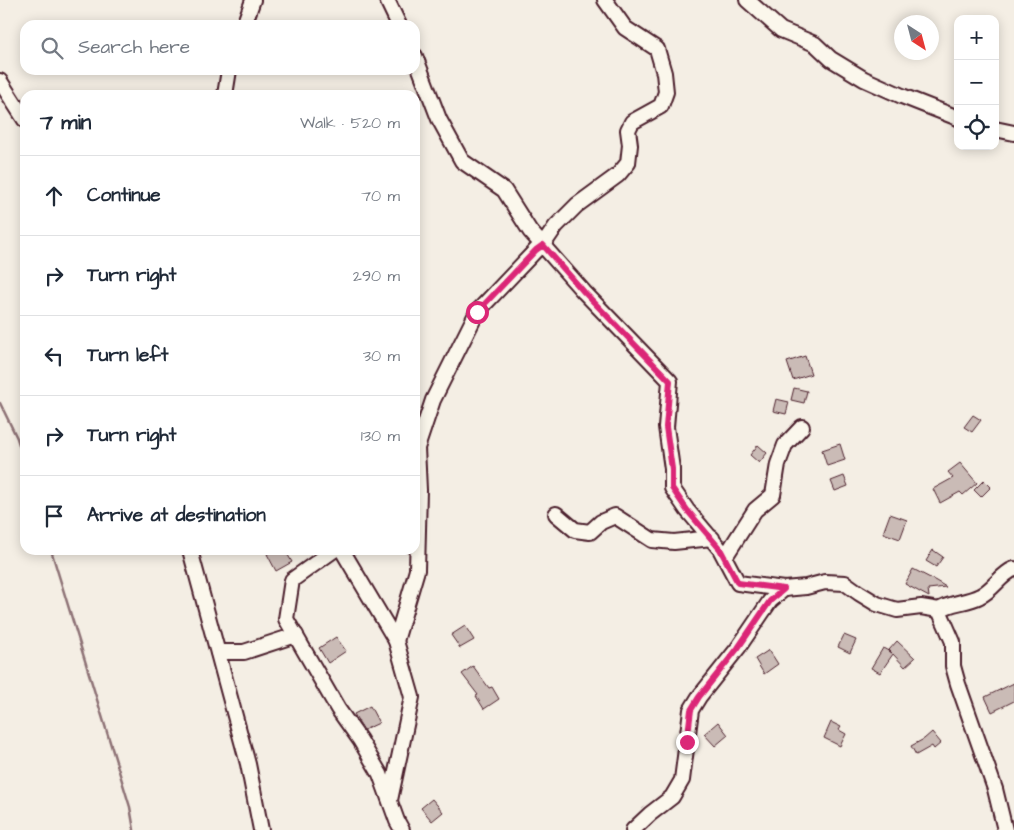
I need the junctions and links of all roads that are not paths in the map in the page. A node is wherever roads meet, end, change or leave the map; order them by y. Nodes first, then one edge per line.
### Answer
1 (253, 0) edge
2 (387, 0) edge
3 (605, 0) edge
4 (746, 0) edge
5 (246, 20) edge
6 (397, 20) edge
7 (420, 69) edge
8 (228, 75) edge
9 (0, 81) edge
10 (227, 90) edge
11 (20, 112) edge
12 (954, 116) edge
13 (999, 130) edge
14 (1014, 133) edge
15 (543, 245) junction
16 (802, 427) dead end
17 (420, 439) edge
18 (556, 514) dead end
19 (712, 538) junction
20 (191, 555) edge
21 (327, 555) edge
22 (345, 555) edge
23 (417, 555) edge
24 (724, 557) junction
25 (1014, 568) edge
26 (784, 589) junction
27 (939, 610) junction
28 (296, 635) junction
29 (396, 641) junction
30 (218, 652) junction
31 (390, 801) junction
32 (261, 830) edge
33 (402, 830) edge
34 (632, 830) edge
35 (1005, 830) edge

1 - 5 street
2 - 6 street
3 - 15 street
4 - 12 street
7 - 15 street
8 - 10 street
9 - 11 street
13 - 14 street
15 - 17 street
15 - 19 street
16 - 24 street
18 - 19 street
19 - 24 street
20 - 30 street
21 - 28 street
22 - 29 street
23 - 29 street
24 - 26 street
25 - 27 street
26 - 27 street
26 - 34 street
27 - 35 street
28 - 30 street
28 - 31 street
29 - 31 street
30 - 32 street
31 - 33 street

